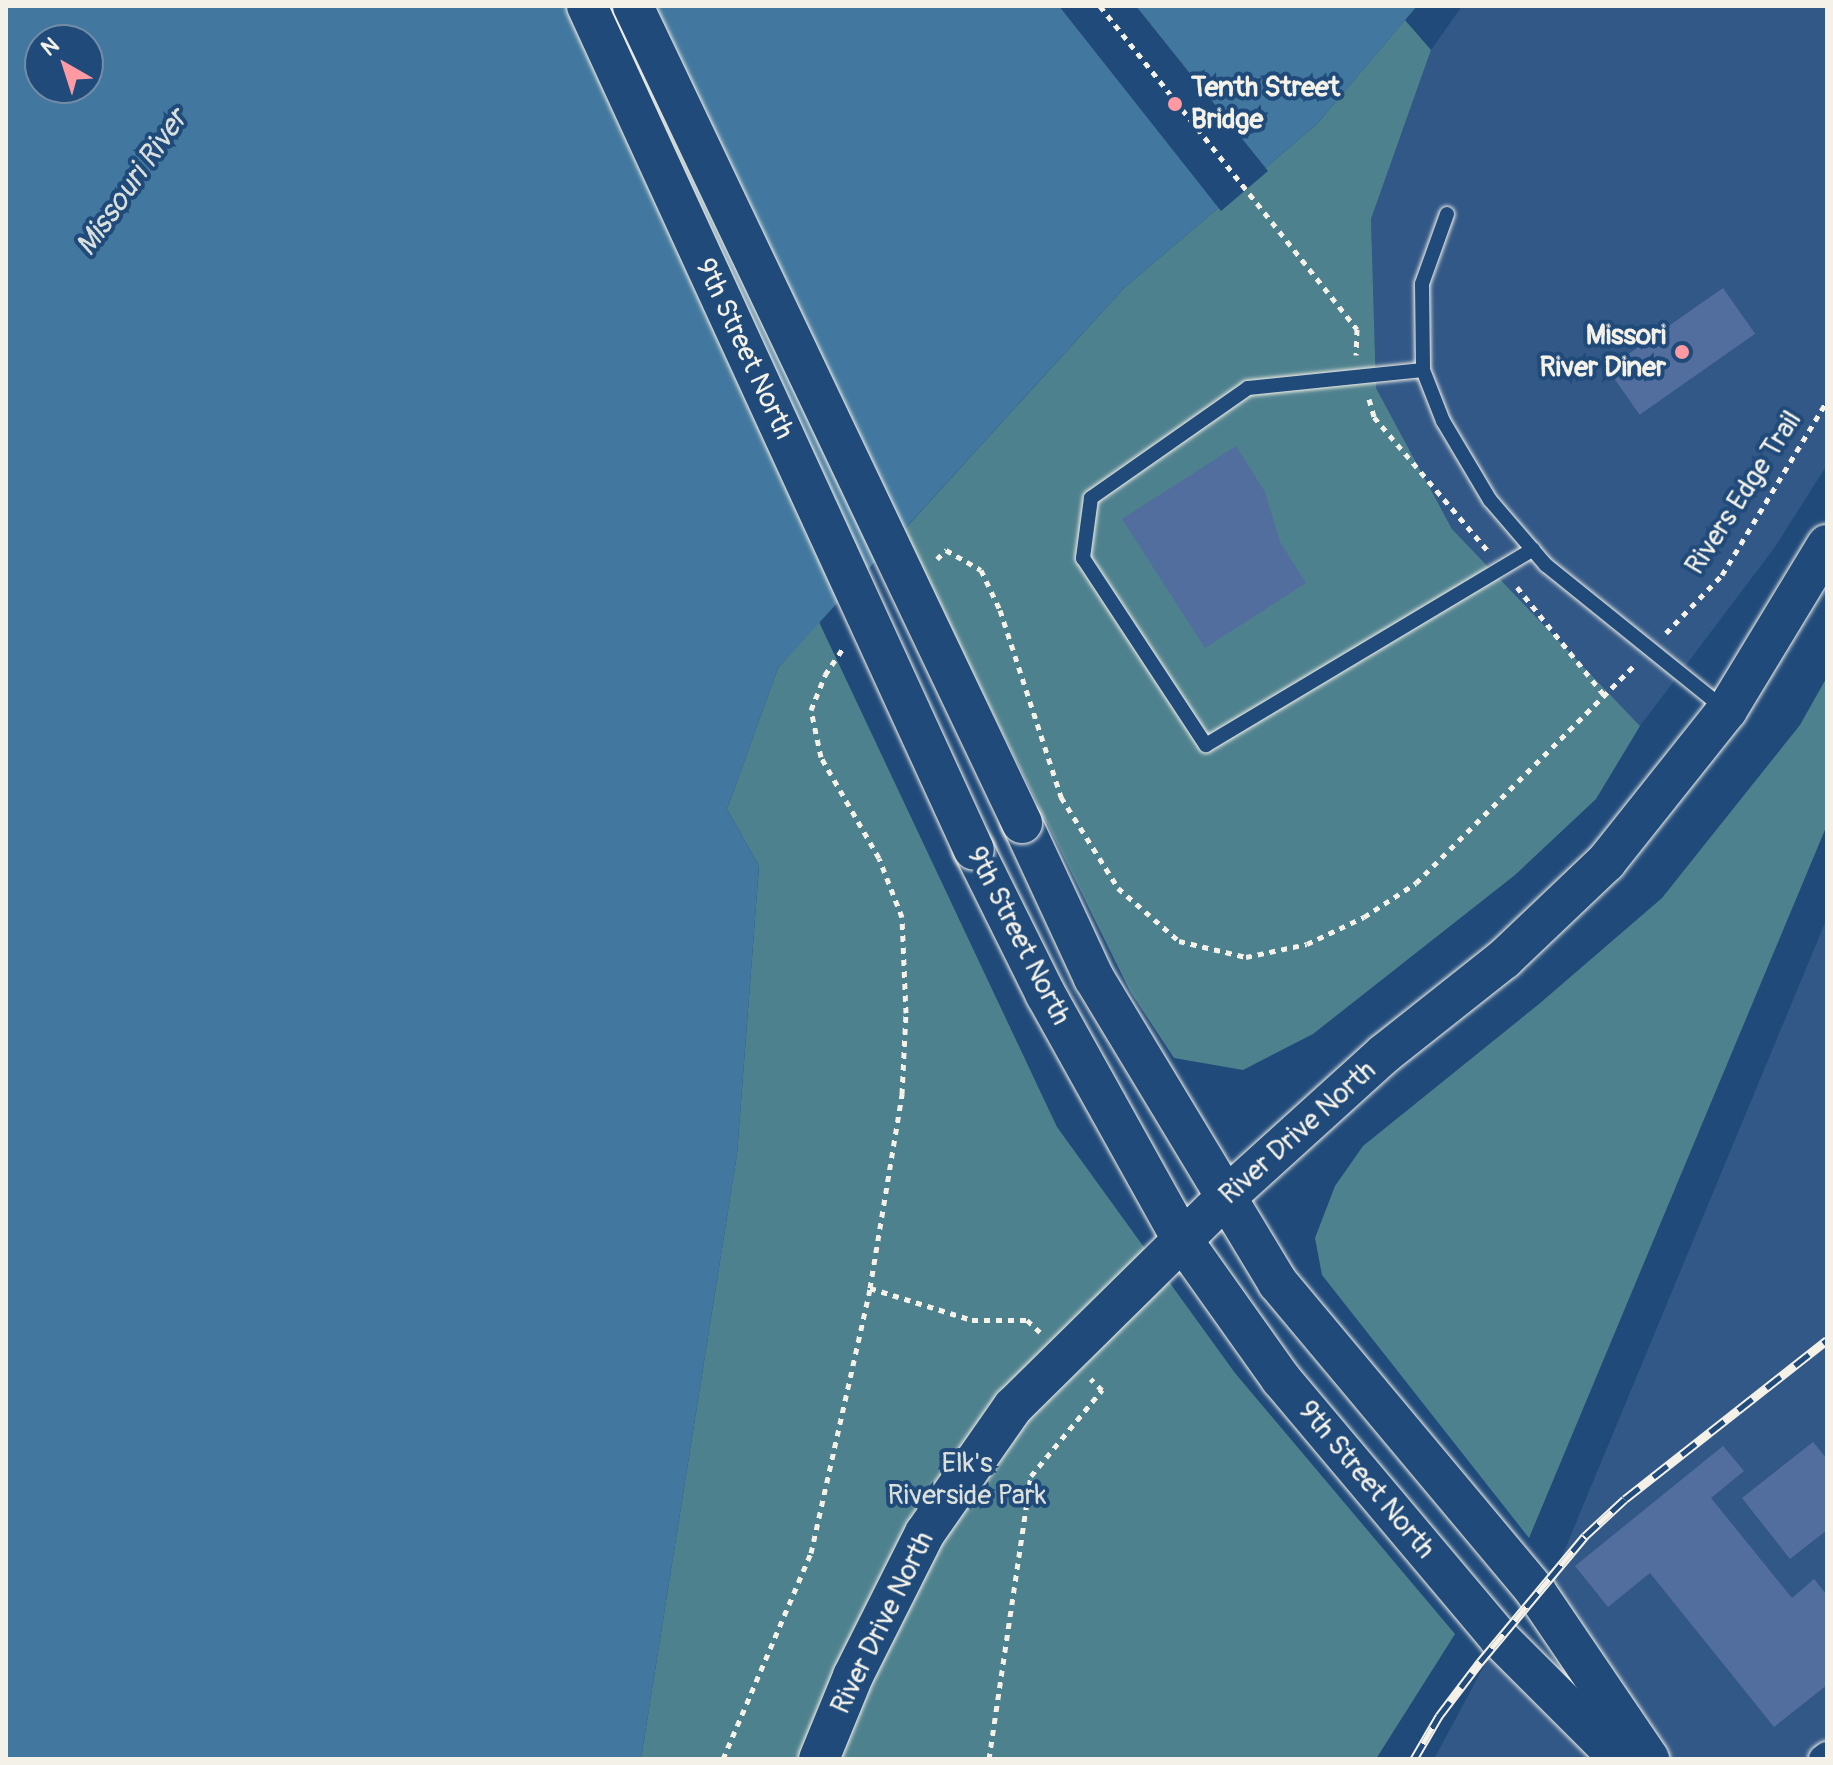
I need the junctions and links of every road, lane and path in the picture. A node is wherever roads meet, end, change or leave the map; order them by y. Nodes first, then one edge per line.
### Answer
1 (587, 6) edge
2 (633, 6) edge
3 (1100, 6) edge
4 (1447, 214) dead end
5 (1423, 370) junction
6 (1362, 377) junction
7 (1827, 401) edge
8 (1827, 545) edge
9 (1533, 549) junction
10 (1501, 568) junction
11 (1692, 606) dead end
12 (1605, 696) dead end
13 (1727, 710) junction
14 (1224, 1199) junction
15 (1183, 1241) junction
16 (870, 1288) dead end
17 (1027, 1320) dead end
18 (1086, 1373) dead end
19 (819, 1759) edge
20 (989, 1759) edge
21 (1620, 1759) edge
22 (1649, 1759) edge

1 - 15 main road, 9th Street North, bridge
2 - 14 main road, 9th Street North, bridge
3 - 6 path
4 - 5 lane
5 - 6 lane
5 - 9 lane
6 - 10 path
6 - 10 lane
7 - 11 path, Rivers Edge Trail
8 - 13 main road, River Drive North
9 - 10 lane
9 - 13 lane
10 - 12 path
13 - 14 main road, River Drive North
14 - 15 main road, River Drive North
14 - 22 main road, 9th Street North
15 - 19 main road, River Drive North
15 - 21 main road, 9th Street North
16 - 17 path
18 - 20 path

